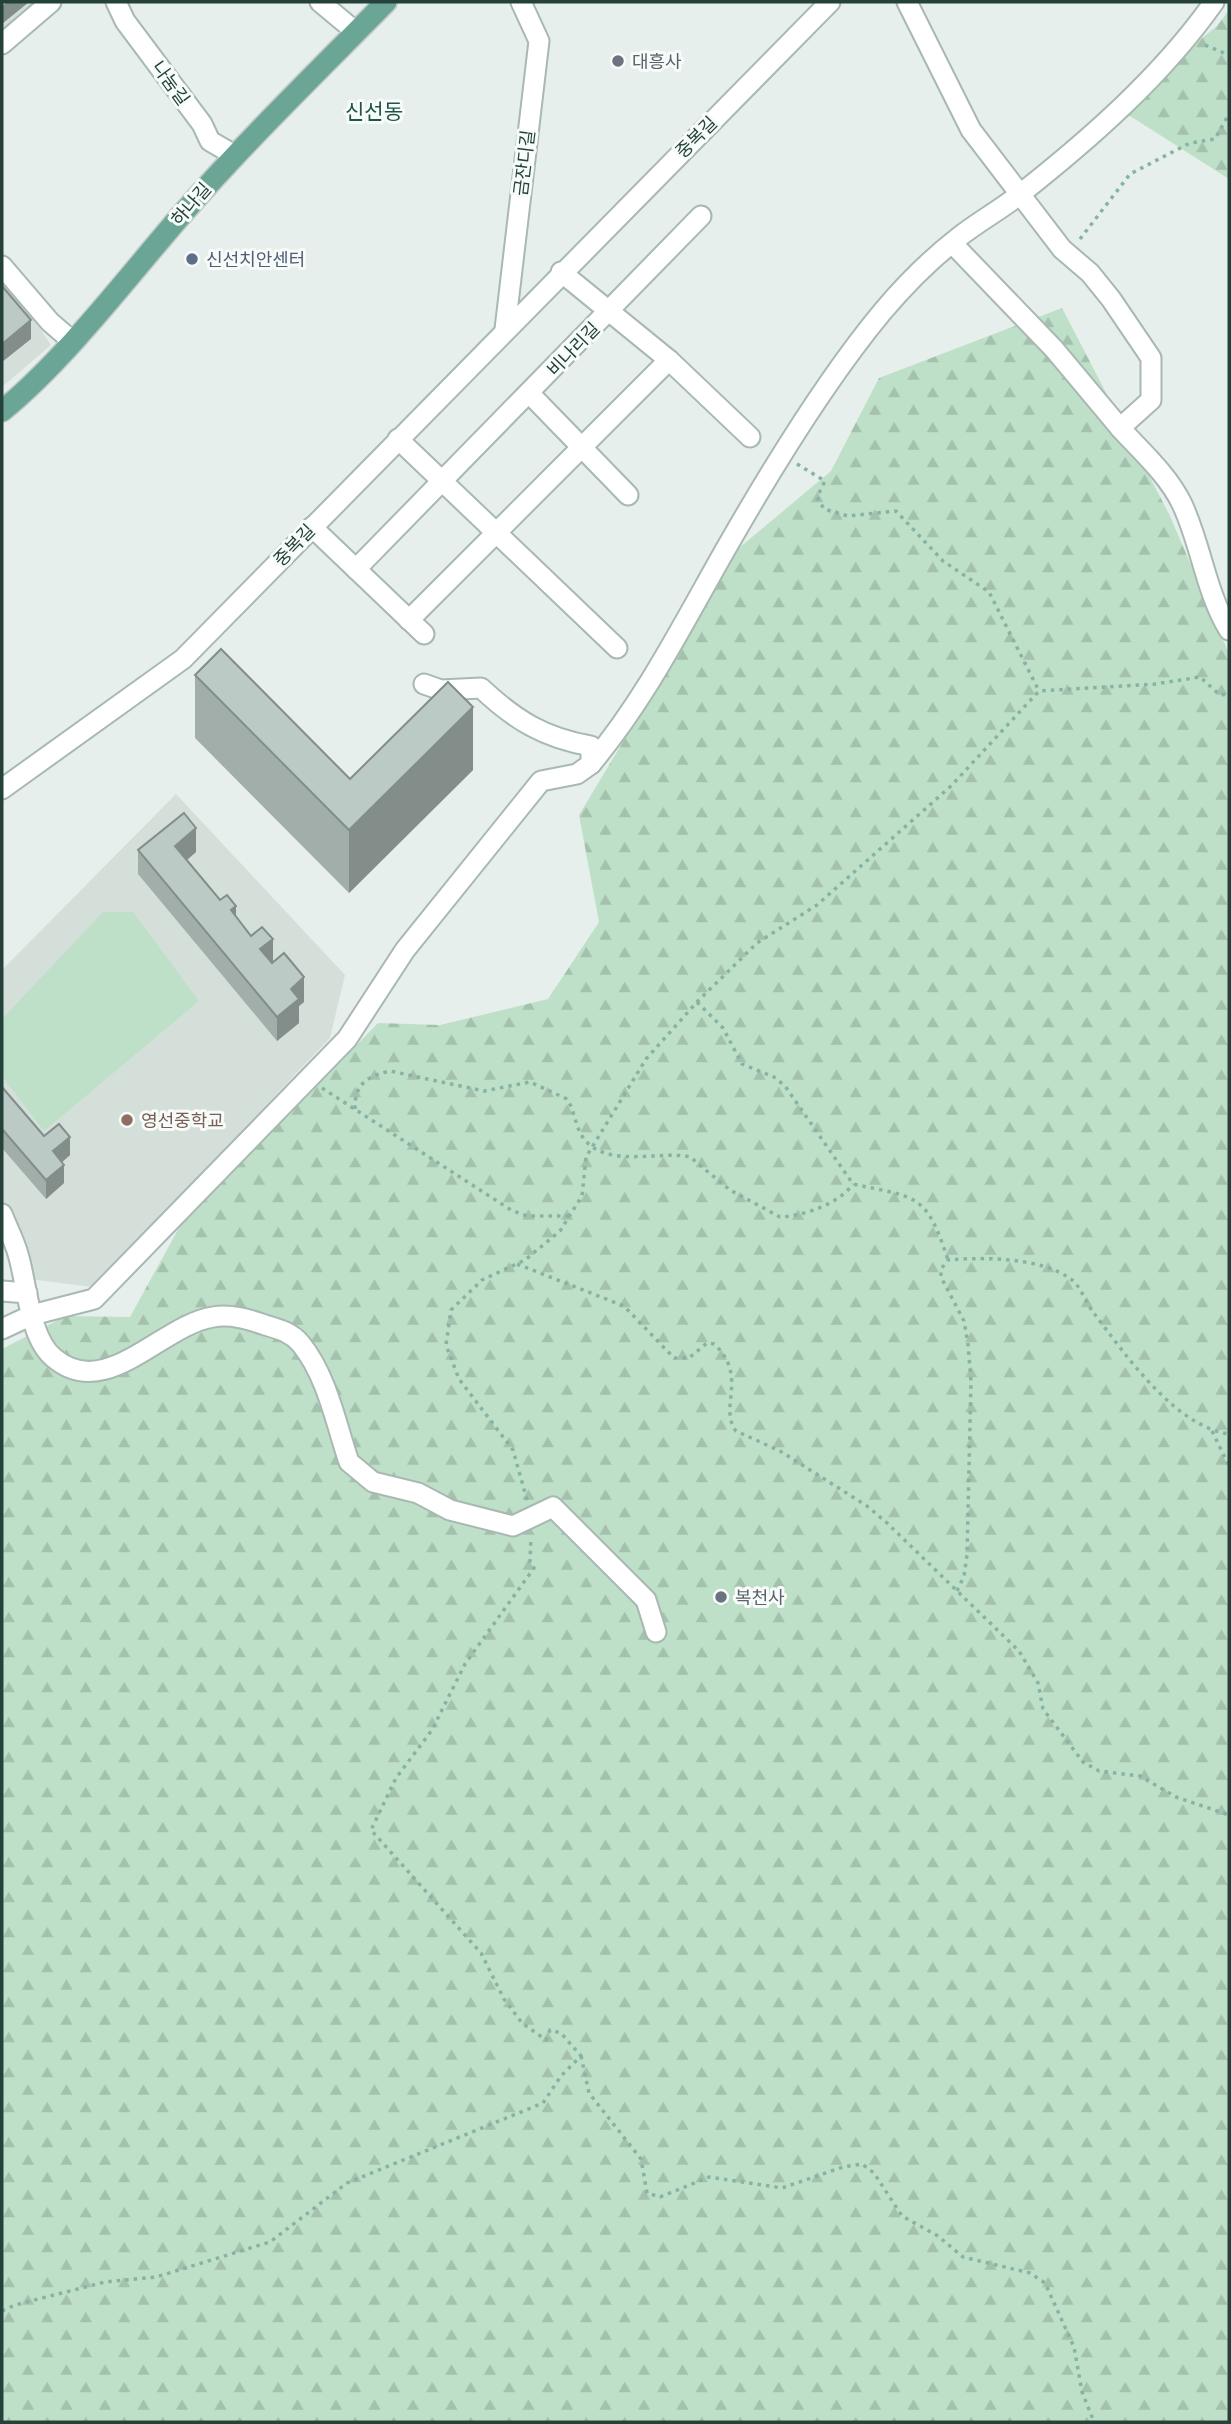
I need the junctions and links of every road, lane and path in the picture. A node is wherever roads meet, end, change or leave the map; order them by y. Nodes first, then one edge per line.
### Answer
1 (51, 2) edge
2 (116, 2) edge
3 (320, 2) edge
4 (386, 2) edge
5 (521, 2) edge
6 (830, 2) edge
7 (907, 2) edge
8 (1210, 3) edge
9 (356, 32) junction
10 (1189, 35) junction
11 (2, 44) edge
12 (1229, 55) edge
13 (1229, 114) edge
14 (232, 157) junction
15 (1020, 194) junction
16 (701, 216) dead end
17 (952, 243) junction
18 (1069, 255) junction
19 (2, 267) edge
20 (561, 272) junction
21 (609, 312) junction
22 (505, 329) junction
23 (72, 341) junction
24 (669, 360) junction
25 (530, 394) junction
26 (2, 411) edge
27 (1120, 428) junction
28 (750, 437) dead end
29 (398, 439) junction
30 (582, 448) junction
31 (783, 457) junction
32 (443, 482) junction
33 (628, 495) dead end
34 (312, 527) junction
35 (498, 534) junction
36 (356, 569) junction
37 (409, 620) junction
38 (1229, 630) edge
39 (424, 634) dead end
40 (617, 648) dead end
41 (424, 684) dead end
42 (1039, 691) dead end
43 (591, 764) junction
44 (2, 789) edge
45 (697, 1002) dead end
46 (309, 1078) junction
47 (355, 1109) junction
48 (853, 1184) junction
49 (2, 1214) edge
50 (569, 1216) dead end
51 (948, 1260) junction
52 (517, 1264) dead end
53 (2, 1291) edge
54 (27, 1293) junction
55 (32, 1315) junction
56 (2, 1329) edge
57 (1212, 1431) junction
58 (1229, 1434) edge
59 (1229, 1466) edge
60 (957, 1591) junction
61 (656, 1632) dead end
62 (1229, 1815) edge
63 (582, 2056) dead end
64 (1094, 2422) edge

1 - 11 street
2 - 14 street, 나눔길
3 - 9 street
4 - 9 main road, 하나길
5 - 22 street, 금잔디길
6 - 20 street, 중복길
7 - 15 street
8 - 10 street
9 - 14 main road, 하나길
10 - 12 path
10 - 15 street
13 - 18 path
14 - 23 main road, 하나길
15 - 17 street
15 - 18 street
16 - 21 street, 비나리길
17 - 27 street
17 - 31 street
18 - 27 street
19 - 23 street
20 - 21 street
20 - 22 street, 중복길
21 - 24 street
21 - 25 street, 비나리길
22 - 29 street, 중복길
23 - 26 main road, 하나길
24 - 28 street
24 - 30 street
25 - 30 street
25 - 32 street, 비나리길
27 - 38 street
29 - 32 street
29 - 34 street, 중복길
30 - 33 street
30 - 35 street
31 - 42 path
31 - 43 street
32 - 35 street
32 - 36 street, 비나리길
34 - 36 street
34 - 44 street, 중복길
35 - 37 street
35 - 40 street
36 - 37 street
37 - 39 street
41 - 43 street
43 - 46 street
45 - 48 path
46 - 47 path
46 - 55 street
47 - 48 path
47 - 50 path
48 - 51 path
49 - 54 street
51 - 57 path
51 - 60 path
52 - 60 path
53 - 54 street
54 - 55 street
55 - 56 street
55 - 61 street
57 - 58 path
57 - 59 path
60 - 62 path
63 - 64 path

